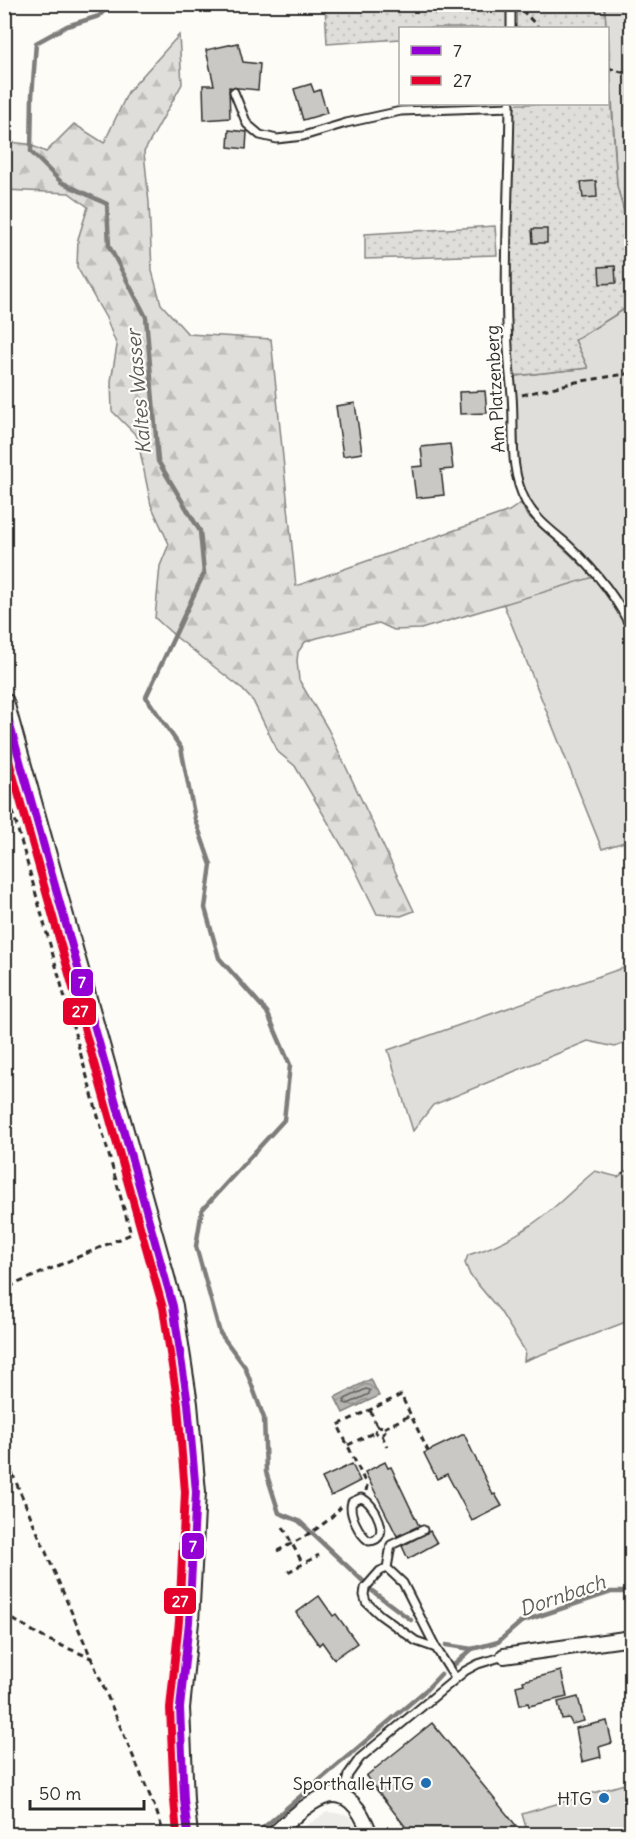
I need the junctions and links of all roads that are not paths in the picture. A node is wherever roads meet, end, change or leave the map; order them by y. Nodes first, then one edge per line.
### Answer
1 (511, 4) edge
2 (511, 27) edge
3 (234, 92) dead end
4 (510, 105) edge
5 (632, 631) edge
6 (4, 702) edge
7 (423, 1530) dead end
8 (380, 1535) junction
9 (392, 1545) junction
10 (387, 1569) junction
11 (632, 1638) edge
12 (436, 1648) junction
13 (504, 1656) joint
14 (455, 1678) junction
15 (343, 1795) junction
16 (188, 1834) edge
17 (274, 1834) edge
18 (370, 1834) edge

1 - 2 lane
3 - 4 lane
4 - 5 lane, Am Platzenberg
6 - 16 main road
7 - 9 lane
8 - 8 lane
8 - 9 lane
9 - 10 lane
10 - 12 lane
10 - 12 lane
11 - 13 street
12 - 14 lane
13 - 14 lane
14 - 15 lane
15 - 17 street
15 - 18 street

